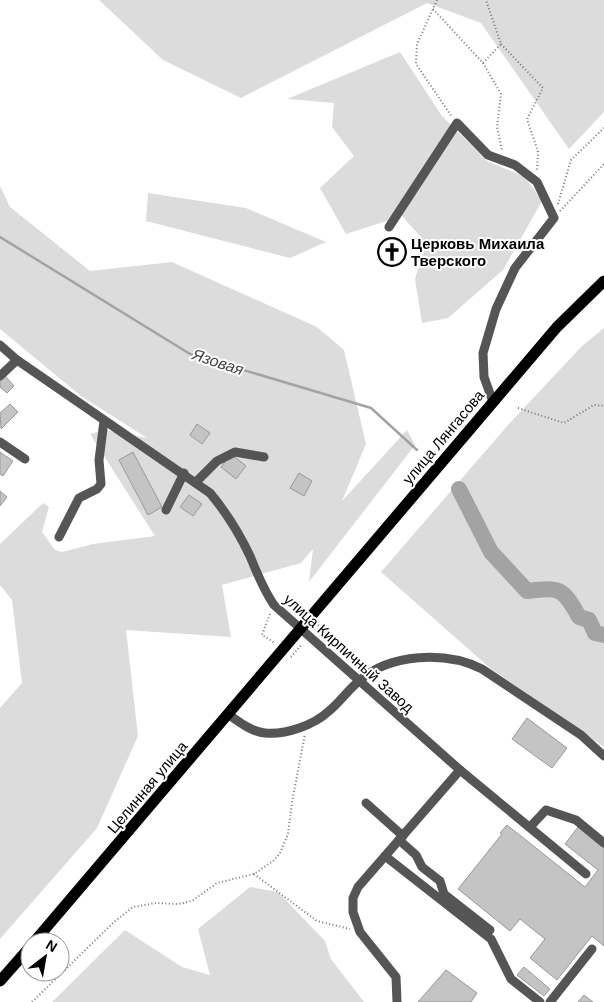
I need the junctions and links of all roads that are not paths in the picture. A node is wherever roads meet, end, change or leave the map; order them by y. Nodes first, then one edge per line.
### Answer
1 (389, 227) dead end
2 (604, 281) edge
3 (0, 346) edge
4 (17, 360) junction
5 (0, 376) edge
6 (493, 402) junction
7 (104, 421) junction
8 (0, 442) edge
9 (264, 457) dead end
10 (25, 459) dead end
11 (184, 473) junction
12 (196, 482) junction
13 (166, 510) dead end
14 (59, 537) dead end
15 (279, 647) joint
16 (359, 680) junction
17 (228, 714) junction
18 (604, 756) edge
19 (460, 770) junction
20 (366, 803) dead end
21 (530, 827) junction
22 (401, 838) junction
23 (604, 843) edge
24 (385, 856) junction
25 (586, 874) dead end
26 (490, 930) dead end
27 (43, 932) edge
28 (592, 949) dead end
29 (20, 958) edge
30 (0, 981) edge
31 (397, 1002) edge
32 (540, 1002) edge
33 (550, 1002) edge

1 - 6 street
2 - 6 main road, улица Лянгасова
3 - 4 street, улица Кирпичный Завод
4 - 5 street
4 - 7 street, улица Кирпичный Завод
6 - 15 main road, улица Лянгасова
7 - 11 street, улица Кирпичный Завод
7 - 14 street
8 - 10 street
9 - 12 street
11 - 12 street, улица Кирпичный Завод
11 - 13 street
12 - 16 street, улица Кирпичный Завод
15 - 17 main road, Целинная улица
16 - 17 street
16 - 18 street
16 - 19 street, улица Кирпичный Завод
17 - 27 main road, Целинная улица
19 - 21 street, улица Кирпичный Завод
19 - 22 street
20 - 22 street
21 - 23 street
21 - 25 street, улица Кирпичный Завод
22 - 24 street
22 - 26 street
24 - 31 street
24 - 32 street
28 - 33 street
29 - 30 main road

